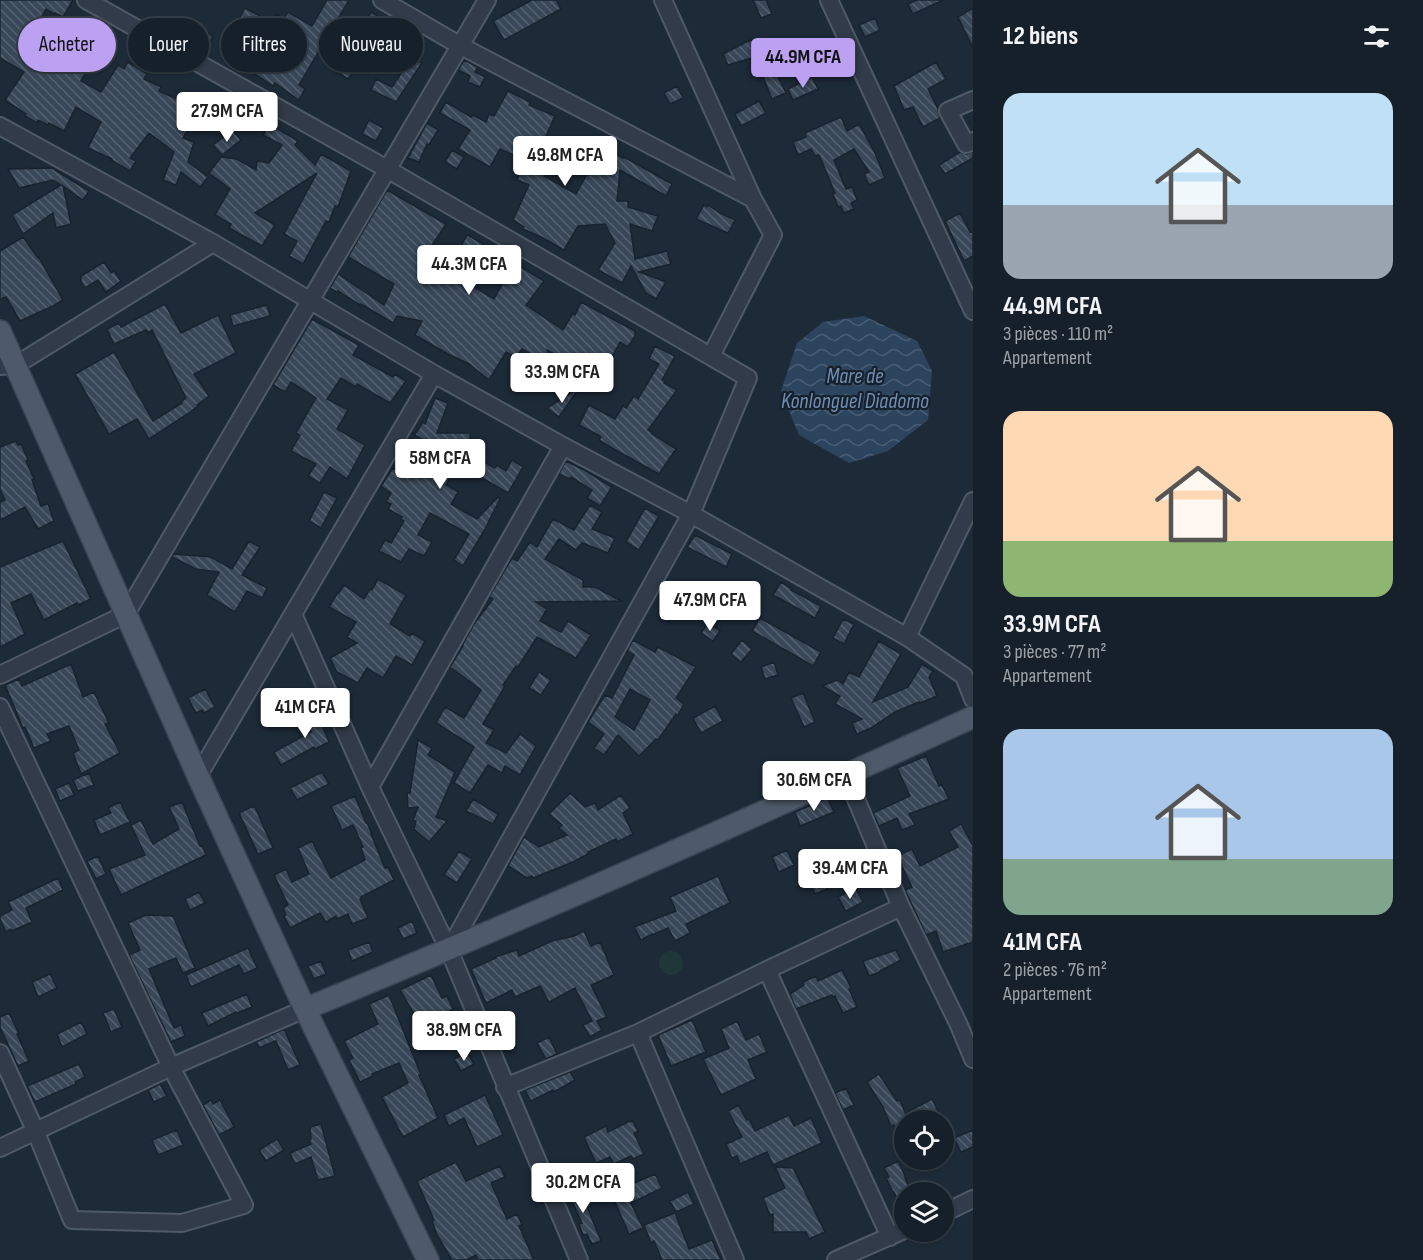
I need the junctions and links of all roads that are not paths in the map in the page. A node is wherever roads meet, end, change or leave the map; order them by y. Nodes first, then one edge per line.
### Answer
1 (86, 0) edge
2 (382, 0) edge
3 (487, 0) edge
4 (663, 0) edge
5 (829, 0) edge
6 (459, 45) junction
7 (973, 100) edge
8 (0, 126) edge
9 (973, 141) edge
10 (387, 169) junction
11 (753, 199) junction
12 (213, 243) junction
13 (310, 300) junction
14 (973, 311) edge
15 (0, 331) edge
16 (711, 356) junction
17 (8, 365) edge
18 (434, 374) junction
19 (563, 446) junction
20 (973, 501) edge
21 (691, 514) junction
22 (126, 614) junction
23 (293, 614) junction
24 (907, 637) junction
25 (0, 675) edge
26 (973, 699) edge
27 (0, 707) edge
28 (973, 717) edge
29 (846, 775) junction
30 (198, 776) junction
31 (370, 787) junction
32 (901, 907) junction
33 (448, 950) junction
34 (767, 970) junction
35 (304, 1009) junction
36 (965, 1020) edge
37 (638, 1033) junction
38 (0, 1053) edge
39 (973, 1059) edge
40 (171, 1067) junction
41 (505, 1087) junction
42 (35, 1130) junction
43 (0, 1148) edge
44 (973, 1199) edge
45 (954, 1208) edge
46 (894, 1227) edge
47 (894, 1234) edge
48 (428, 1260) edge
49 (579, 1260) edge
50 (735, 1260) edge
51 (836, 1260) edge

1 - 10 street
2 - 6 street
3 - 6 street
4 - 11 street
5 - 14 street
6 - 10 street
6 - 11 street
7 - 9 street
8 - 12 street
10 - 13 street
10 - 16 street
11 - 16 street
12 - 13 street
12 - 17 street
13 - 18 street
13 - 22 street
15 - 17 main road
16 - 21 street
17 - 22 main road
18 - 19 street
18 - 23 street
19 - 21 street
19 - 31 street
20 - 24 street
21 - 24 street
21 - 33 street
22 - 25 street
22 - 30 main road
23 - 30 street
23 - 31 street
24 - 26 street
27 - 40 street
28 - 29 main road
29 - 32 street
29 - 33 main road
30 - 35 main road
31 - 33 street
32 - 34 street
32 - 36 street
33 - 35 main road
33 - 41 street
34 - 37 street
34 - 46 street
35 - 40 street
35 - 48 main road
36 - 39 street
37 - 41 street
37 - 50 street
38 - 42 street
40 - 42 street
40 - 42 street
41 - 49 street
42 - 43 street
44 - 45 street
47 - 51 street

